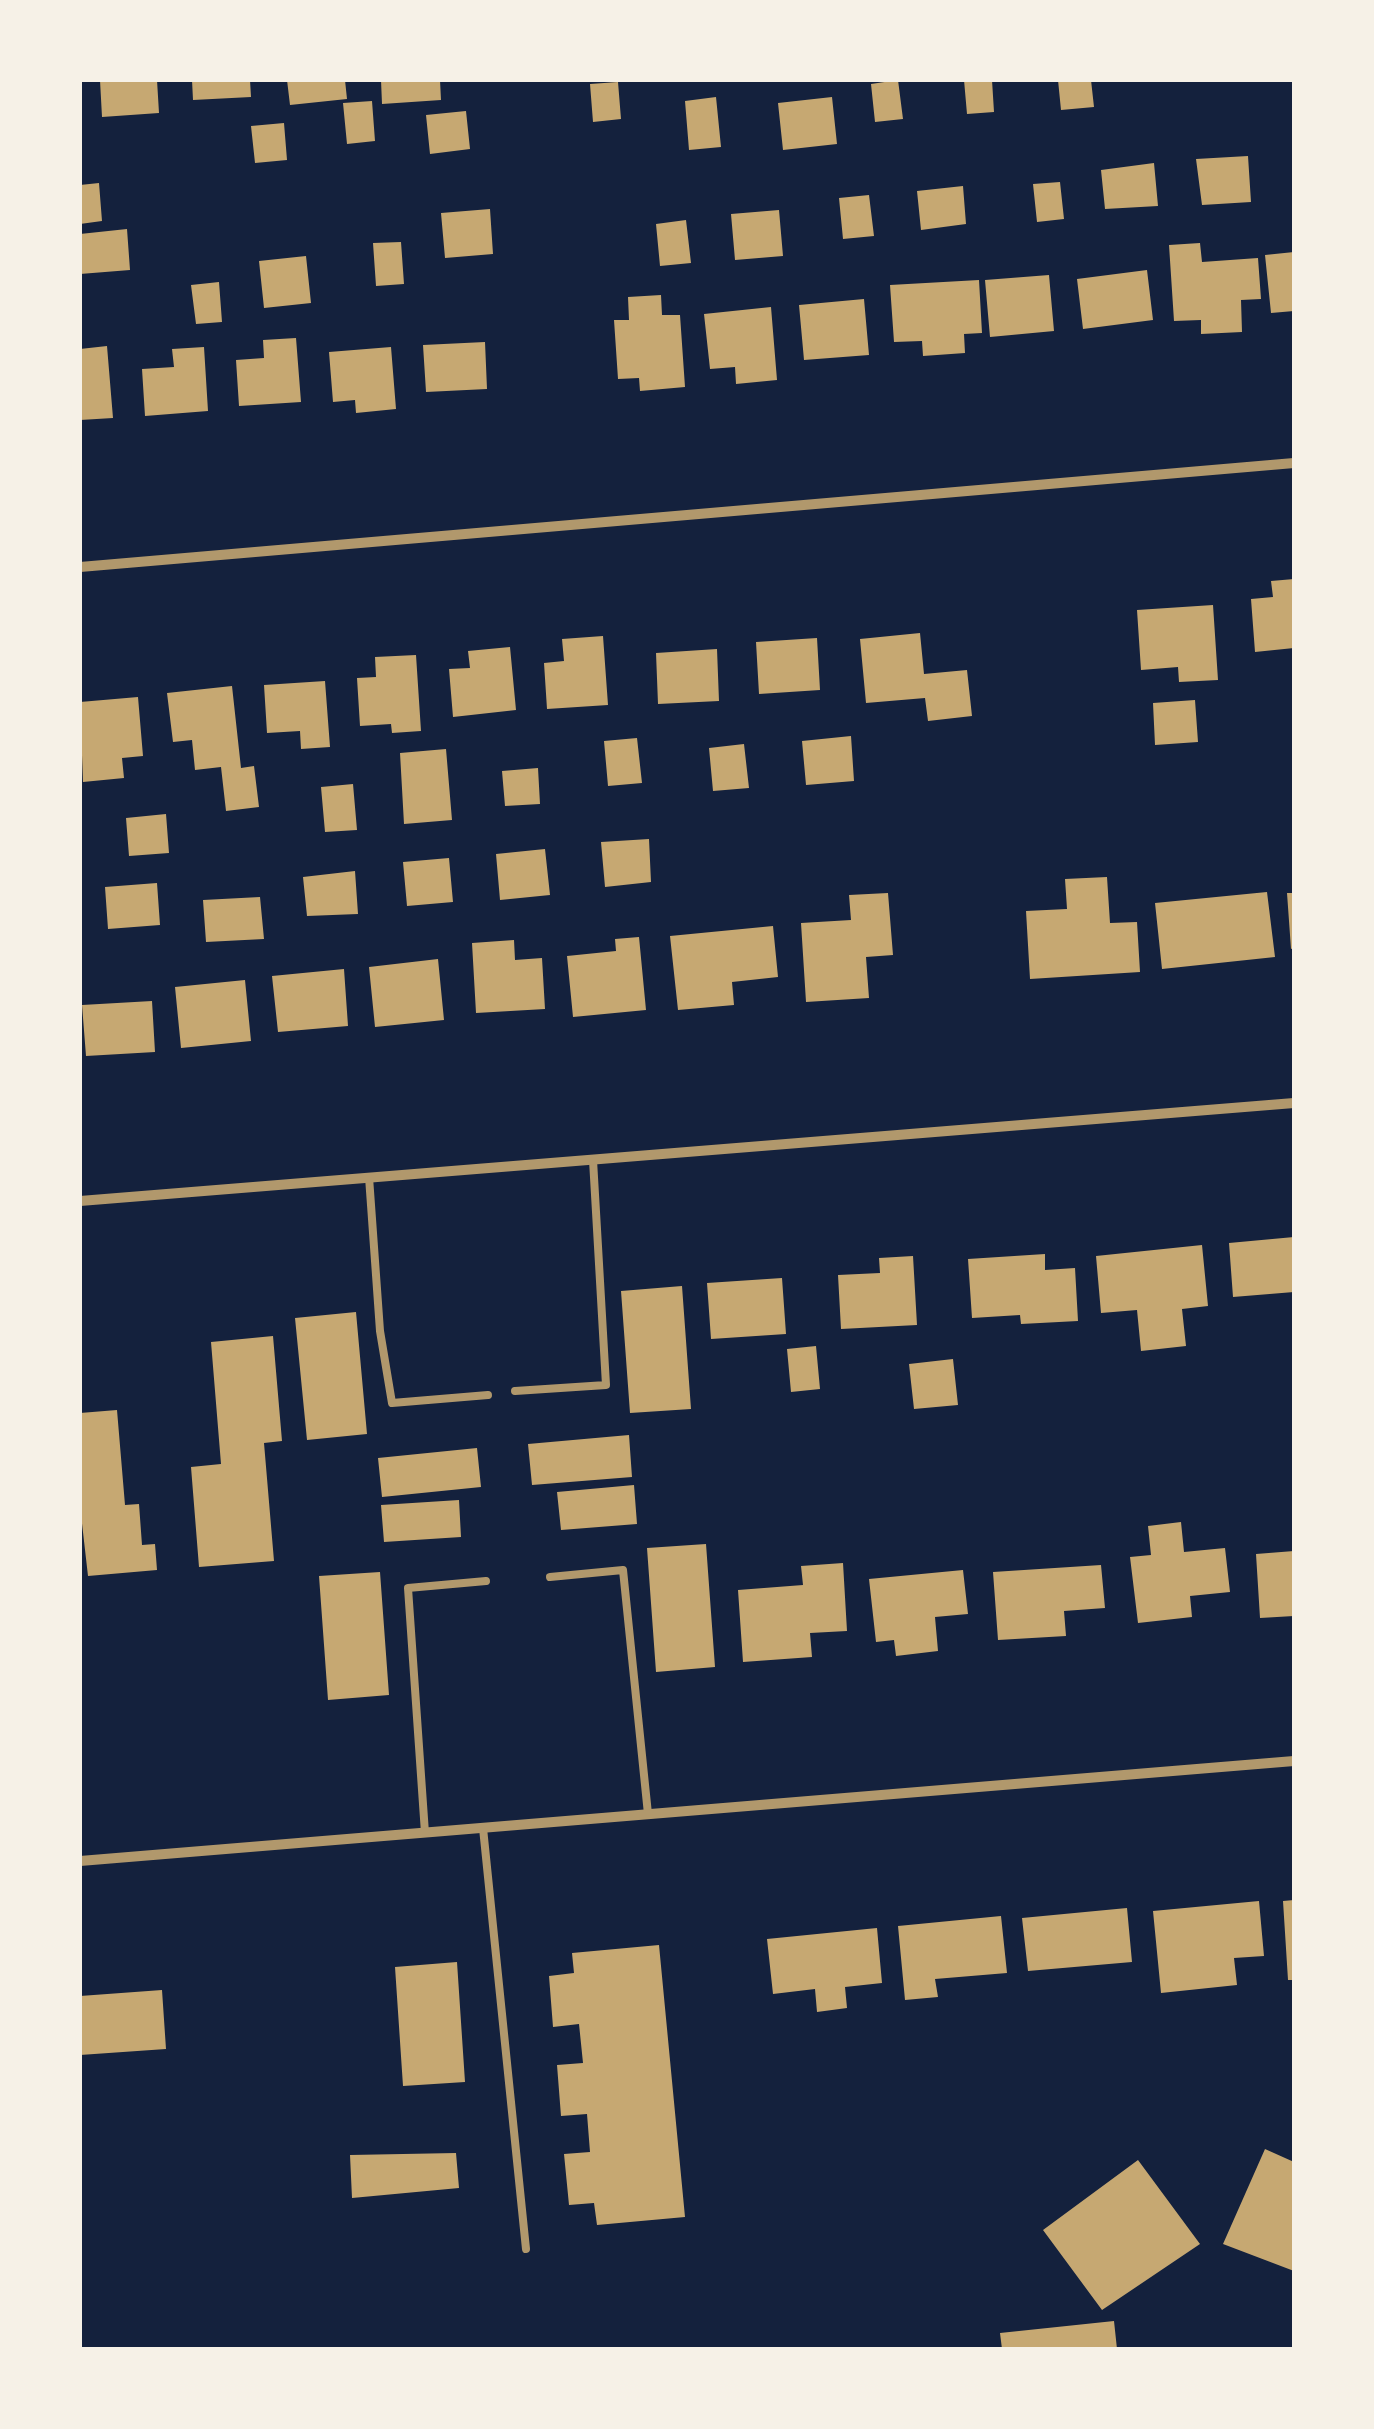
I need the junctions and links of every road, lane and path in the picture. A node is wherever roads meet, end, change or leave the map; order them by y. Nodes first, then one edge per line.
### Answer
1 (1294, 463) edge
2 (80, 567) edge
3 (1294, 1103) edge
4 (593, 1160) junction
5 (369, 1178) junction
6 (80, 1201) edge
7 (515, 1391) dead end
8 (488, 1395) dead end
9 (550, 1576) dead end
10 (486, 1582) dead end
11 (1294, 1761) edge
12 (648, 1814) junction
13 (483, 1828) junction
14 (424, 1832) junction
15 (80, 1861) edge
16 (526, 2249) dead end

1 - 2 street
3 - 4 street
4 - 5 street
4 - 7 lane
5 - 6 street
5 - 8 lane
9 - 12 lane
10 - 14 lane
11 - 12 street
12 - 13 street
13 - 14 street
13 - 16 lane
14 - 15 street

